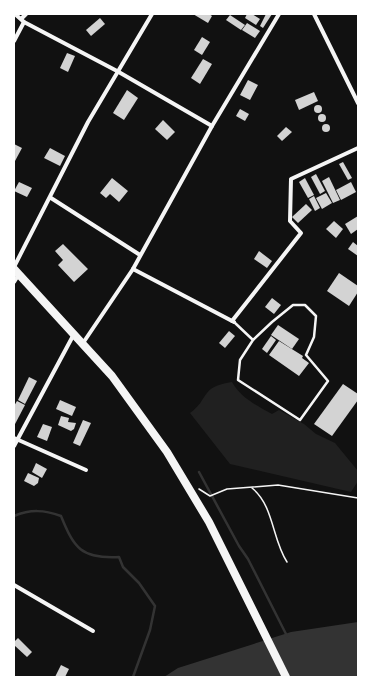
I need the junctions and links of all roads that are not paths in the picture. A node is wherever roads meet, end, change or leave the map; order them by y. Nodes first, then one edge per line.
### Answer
1 (15, 14) edge
2 (26, 14) edge
3 (152, 14) edge
4 (279, 14) edge
5 (314, 14) edge
6 (23, 20) junction
7 (14, 41) edge
8 (117, 71) junction
9 (358, 104) edge
10 (212, 126) junction
11 (358, 148) edge
12 (51, 198) junction
13 (140, 255) junction
14 (133, 269) junction
15 (16, 270) edge
16 (14, 282) edge
17 (233, 322) junction
18 (74, 334) junction
19 (253, 340) junction
20 (83, 343) junction
21 (16, 439) edge
22 (14, 446) edge
23 (86, 470) dead end
24 (14, 585) edge
25 (93, 631) dead end
26 (286, 677) edge

1 - 6 street
2 - 6 street
3 - 8 street
4 - 10 street
5 - 9 street
6 - 7 street
6 - 8 street
8 - 10 street
8 - 12 street
10 - 13 street
11 - 17 street
12 - 13 street
12 - 15 street
13 - 14 street
14 - 17 street
14 - 20 street
15 - 16 street
15 - 18 highway
17 - 19 lane
18 - 20 highway
18 - 21 street
19 - 19 lane
20 - 26 highway
21 - 22 street
21 - 23 street
24 - 25 street

